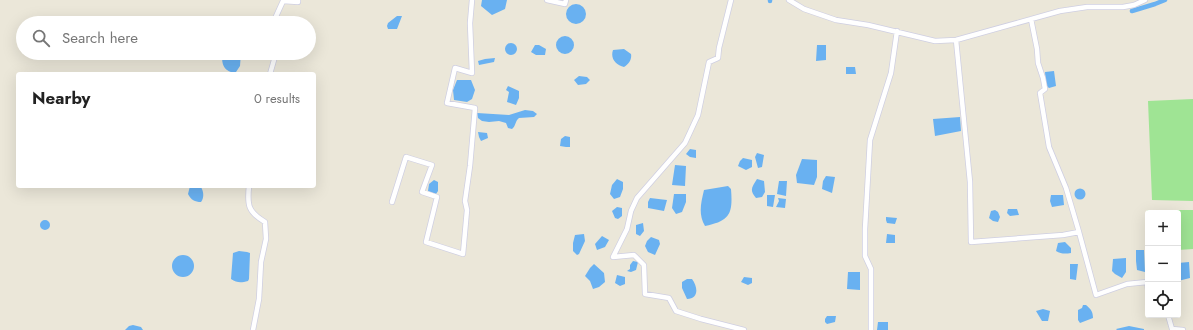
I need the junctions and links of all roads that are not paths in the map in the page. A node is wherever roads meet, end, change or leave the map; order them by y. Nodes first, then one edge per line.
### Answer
1 (298, 0) edge
2 (472, 0) edge
3 (547, 0) edge
4 (566, 0) edge
5 (732, 0) edge
6 (789, 0) edge
7 (1145, 0) edge
8 (276, 16) edge
9 (1031, 19) junction
10 (897, 32) junction
11 (956, 40) junction
12 (274, 60) edge
13 (271, 72) edge
14 (249, 188) edge
15 (392, 202) dead end
16 (1079, 232) junction
17 (1145, 282) edge
18 (1169, 318) edge
19 (253, 330) edge
20 (744, 330) edge
21 (871, 330) edge
22 (1182, 330) edge

1 - 8 street
2 - 15 street
3 - 4 street
5 - 20 street
6 - 10 street
7 - 9 street
9 - 11 street
9 - 16 street
10 - 11 street
10 - 21 street
11 - 16 street
12 - 13 street
14 - 19 street
16 - 17 street
18 - 22 street

